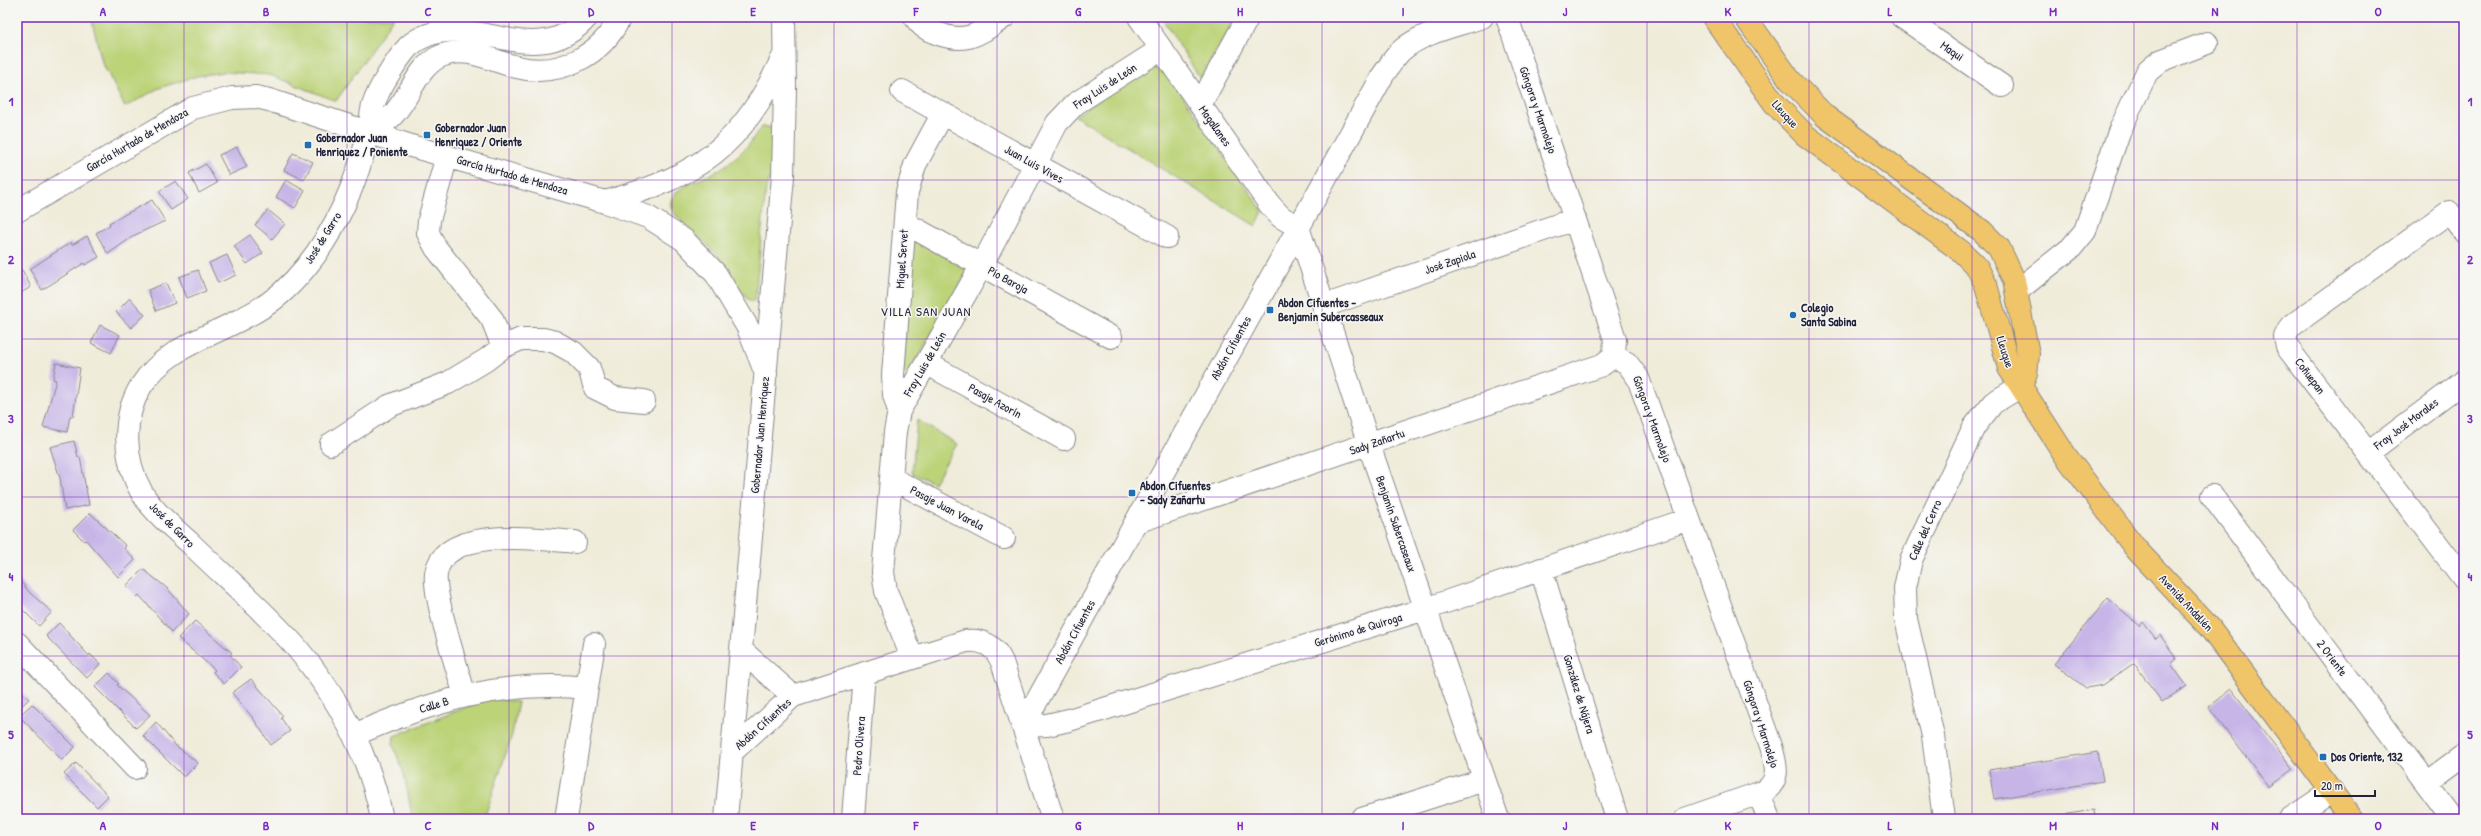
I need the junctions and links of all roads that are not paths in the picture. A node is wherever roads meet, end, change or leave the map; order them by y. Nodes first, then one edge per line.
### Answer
1 (587, 17) edge
2 (620, 17) edge
3 (784, 17) edge
4 (1004, 17) edge
5 (1139, 17) edge
6 (1248, 17) edge
7 (1482, 17) edge
8 (1507, 17) edge
9 (1712, 17) edge
10 (1745, 17) edge
11 (1902, 17) edge
12 (916, 20) edge
13 (425, 24) edge
14 (2207, 43) dead end
15 (1161, 49) junction
16 (785, 51) junction
17 (434, 59) junction
18 (2002, 86) dead end
19 (902, 91) dead end
20 (1802, 95) junction
21 (1200, 105) junction
22 (943, 114) junction
23 (1783, 114) junction
24 (369, 133) junction
25 (447, 156) junction
26 (1035, 165) junction
27 (604, 202) junction
28 (17, 211) edge
29 (1575, 219) junction
30 (905, 223) junction
31 (1298, 227) junction
32 (2464, 232) edge
33 (1167, 237) dead end
34 (982, 265) junction
35 (2017, 291) junction
36 (1324, 306) junction
37 (1111, 337) dead end
38 (503, 347) junction
39 (1614, 356) junction
40 (926, 363) junction
41 (766, 374) junction
42 (2464, 381) edge
43 (2021, 386) junction
44 (644, 401) dead end
45 (899, 411) junction
46 (1064, 439) dead end
47 (331, 444) dead end
48 (1368, 445) junction
49 (2368, 453) junction
50 (891, 478) junction
51 (2212, 496) dead end
52 (1689, 519) junction
53 (1136, 522) junction
54 (1004, 538) dead end
55 (576, 542) dead end
56 (1541, 569) junction
57 (2462, 573) edge
58 (1425, 609) junction
59 (17, 643) edge
60 (594, 644) dead end
61 (741, 650) junction
62 (912, 658) junction
63 (864, 673) junction
64 (587, 688) junction
65 (465, 696) junction
66 (793, 696) junction
67 (1023, 726) junction
68 (354, 736) junction
69 (732, 752) junction
70 (2464, 755) edge
71 (135, 768) dead end
72 (1484, 780) junction
73 (2426, 783) junction
74 (1766, 788) junction
75 (2332, 791) junction
76 (382, 819) edge
77 (566, 819) edge
78 (726, 819) edge
79 (853, 819) edge
80 (1053, 819) edge
81 (1362, 819) edge
82 (1498, 819) edge
83 (1617, 819) edge
84 (1685, 819) edge
85 (1769, 819) edge
86 (1944, 819) edge
87 (2290, 819) edge
88 (2352, 819) edge
89 (2453, 819) edge

1 - 13 street
2 - 17 street
3 - 16 street, Gobernador Juan Henríquez
4 - 12 street
5 - 15 street, Magallanes
6 - 21 street
7 - 31 street, Abdón Cifuentes
8 - 29 street, Góngora y Marmolejo
9 - 23 main road, Lleuque
10 - 20 main road, Lleuque
11 - 18 street, Maqui
13 - 17 street
13 - 24 street, José de Garro
14 - 35 street
15 - 21 street, Magallanes
15 - 26 street, Fray Luis de León
16 - 27 street, Gobernador Juan Henríquez
16 - 41 street, Gobernador Juan Henríquez
17 - 24 street
19 - 22 street, Juan Luis Vives
20 - 23 main road
20 - 35 main road, Lleuque
21 - 31 street, Magallanes
22 - 26 street, Juan Luis Vives
22 - 30 street, Miguel Servet
23 - 43 main road, Lleuque
24 - 25 street, García Hurtado de Mendoza
24 - 28 street, García Hurtado de Mendoza
24 - 68 street, José de Garro
25 - 27 street, García Hurtado de Mendoza
25 - 38 street
26 - 33 street, Juan Luis Vives
26 - 34 street, Fray Luis de León
27 - 41 street, García Hurtado de Mendoza
29 - 36 street, José Zapiola
29 - 39 street, Góngora y Marmolejo
30 - 34 street, Pío Baroja
30 - 45 street, Miguel Servet
31 - 36 street, Benjamín Subercaseaux
31 - 53 street, Abdón Cifuentes
32 - 49 street, Coñuepan
34 - 37 street, Pío Baroja
34 - 40 street, Fray Luis de León
35 - 43 main road, Lleuque
36 - 48 street, Benjamín Subercaseaux
38 - 44 street
38 - 47 street
39 - 48 street, Sady Zañartu
39 - 52 street, Góngora y Marmolejo
40 - 45 street, Fray Luis de León
40 - 46 street, Pasaje Azorín
41 - 61 street, Gobernador Juan Henríquez
42 - 49 street, Fray José Morales
43 - 75 main road, Avenida Andalién
43 - 86 street, Calle del Cerro
45 - 50 street, Fray Luis de León
48 - 53 street, Sady Zañartu
48 - 58 street, Benjamín Subercaseaux
49 - 57 street, Coñuepan
50 - 54 street, Pasaje Juan Varela
50 - 62 street, Fray Luis de León
51 - 73 street, 2 Oriente
52 - 56 street, Gerónimo de Quiroga
52 - 74 street, Góngora y Marmolejo
53 - 67 street, Abdón Cifuentes
55 - 65 street
56 - 58 street, Gerónimo de Quiroga
56 - 83 street, González de Nájera
58 - 67 street, Gerónimo de Quiroga
58 - 72 street, Benjamín Subercaseaux
59 - 71 street
60 - 64 street
61 - 66 street, Abdón Cifuentes
61 - 69 street, Gobernador Juan Henríquez
62 - 63 street, Abdón Cifuentes
62 - 67 street, Abdón Cifuentes
63 - 66 street, Abdón Cifuentes
63 - 79 street, Pedro Olivera
64 - 65 street, Calle B
64 - 77 street
65 - 68 street, Calle B
66 - 69 street, Abdón Cifuentes
67 - 80 street, Abdón Cifuentes
68 - 76 street, José de Garro
69 - 78 street, Gobernador Juan Henríquez
70 - 73 street
72 - 81 street
72 - 82 street, Benjamín Subercaseaux
73 - 89 street, 2 Oriente
74 - 84 street
74 - 85 street
75 - 87 street
75 - 88 main road, Avenida Andalién

